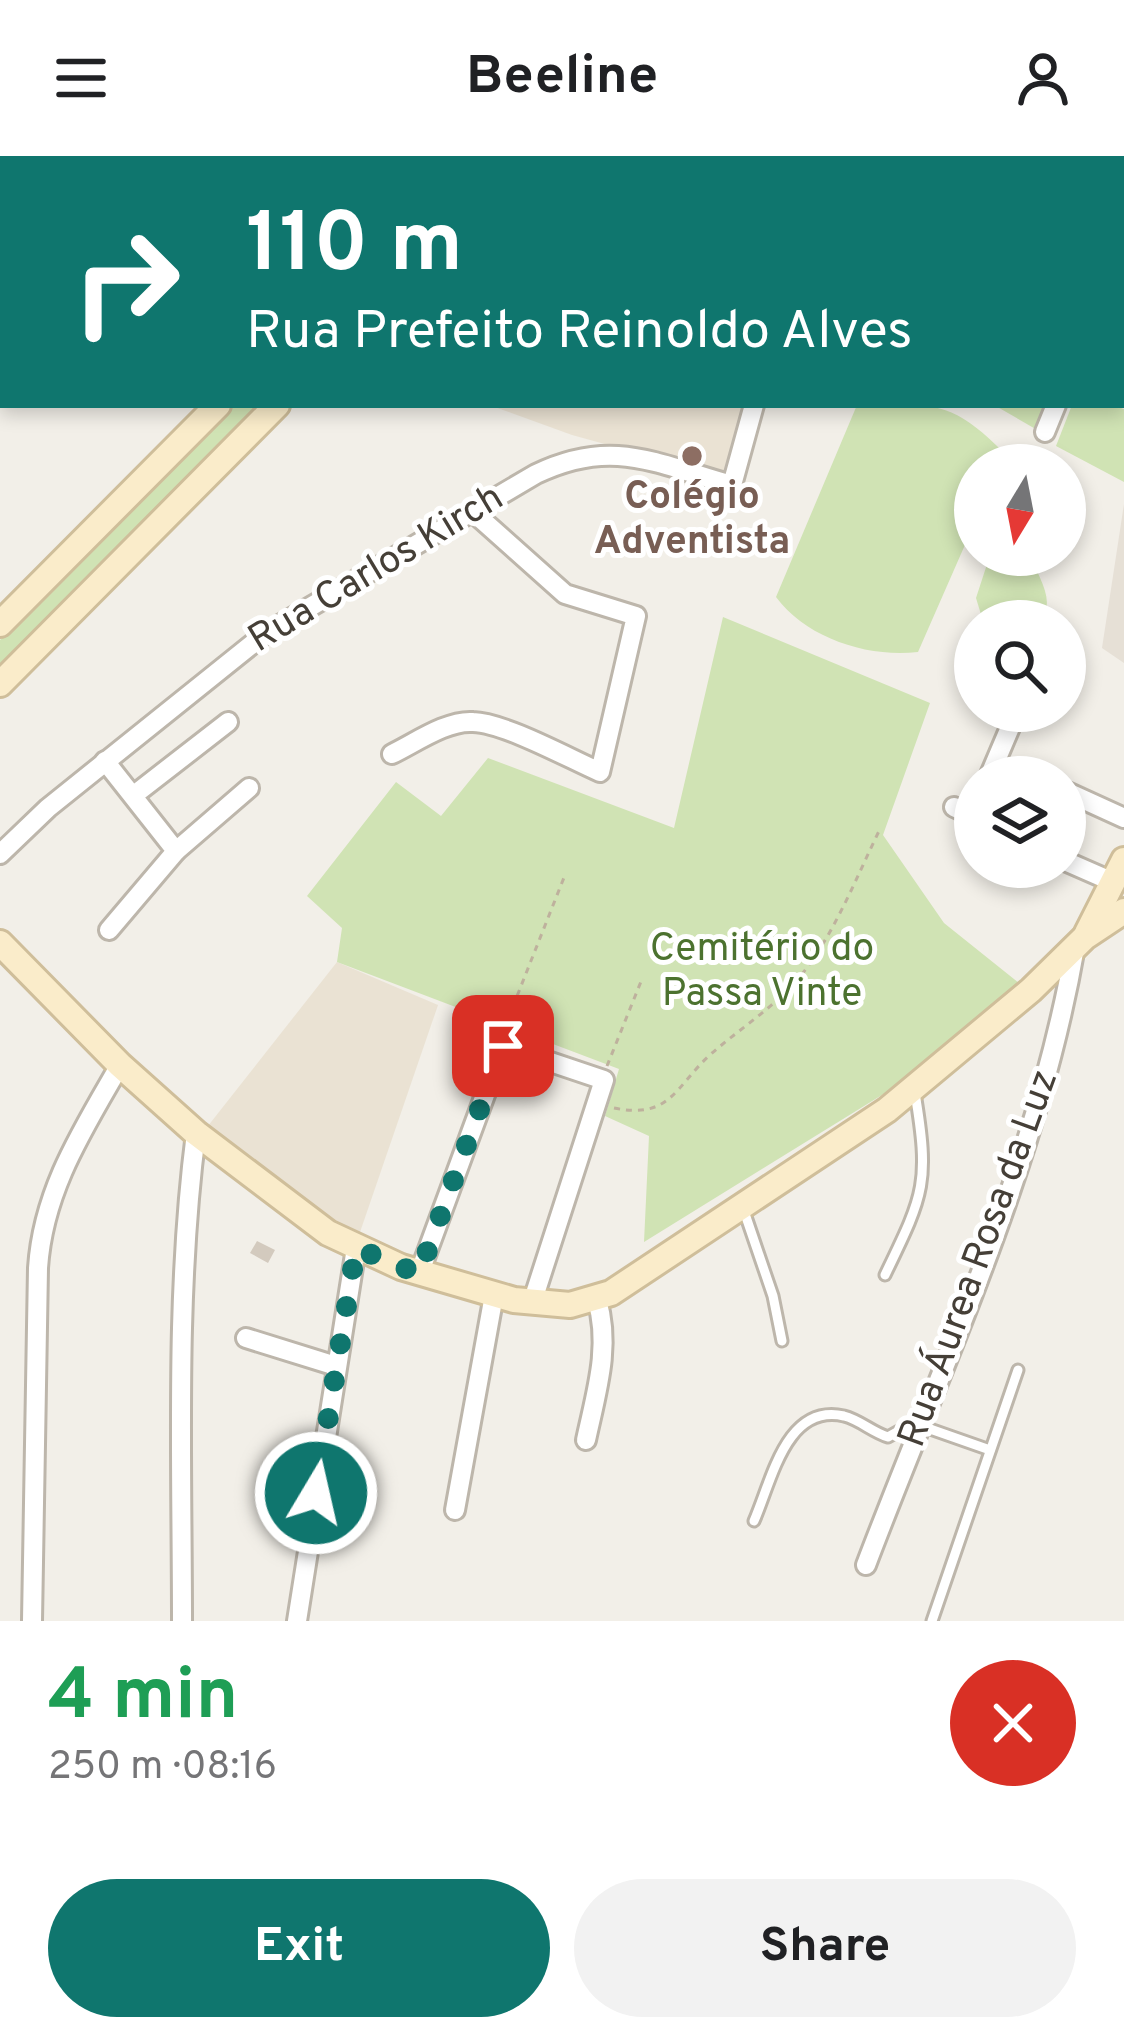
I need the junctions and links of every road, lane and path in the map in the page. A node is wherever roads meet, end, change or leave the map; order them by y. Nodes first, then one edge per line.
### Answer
1 (215, 408) edge
2 (274, 408) edge
3 (753, 408) edge
4 (1056, 408) edge
5 (1045, 432) dead end
6 (472, 512) junction
7 (0, 624) edge
8 (0, 684) edge
9 (228, 722) dead end
10 (392, 754) dead end
11 (105, 760) junction
12 (249, 788) dead end
13 (134, 795) junction
14 (1086, 801) edge
15 (1124, 818) edge
16 (880, 829) dead end
17 (176, 851) junction
18 (0, 854) edge
19 (1086, 864) edge
20 (1118, 871) edge
21 (565, 875) dead end
22 (1124, 909) edge
23 (109, 930) dead end
24 (1080, 942) junction
25 (3, 954) edge
26 (642, 979) dead end
27 (503, 1046) junction
28 (120, 1065) junction
29 (604, 1080) junction
30 (914, 1088) junction
31 (599, 1100) junction
32 (196, 1133) junction
33 (741, 1203) junction
34 (356, 1248) junction
35 (419, 1274) junction
36 (886, 1275) dead end
37 (494, 1295) junction
38 (597, 1300) junction
39 (532, 1303) junction
40 (246, 1338) dead end
41 (782, 1341) dead end
42 (337, 1366) junction
43 (1018, 1370) dead end
44 (920, 1424) junction
45 (586, 1440) dead end
46 (990, 1450) junction
47 (455, 1510) dead end
48 (754, 1522) dead end
49 (866, 1565) dead end
50 (32, 1621) edge
51 (182, 1621) edge
52 (297, 1621) edge
53 (932, 1621) edge

1 - 7 main road
2 - 8 main road
3 - 6 street, Rua Carlos Kirch
4 - 5 street
6 - 10 street
6 - 11 street, Rua Carlos Kirch
9 - 13 street
11 - 13 street
11 - 18 street, Rua Carlos Kirch
12 - 17 street
13 - 17 street
14 - 15 street
16 - 31 path
17 - 23 street
19 - 20 street
20 - 22 main road
20 - 24 main road
21 - 27 path
22 - 24 main road
24 - 30 main road
24 - 44 street, Rua Áurea Rosa da Luz
25 - 28 main road
26 - 29 path
27 - 29 street
27 - 35 street
28 - 32 main road
28 - 50 street
29 - 31 street
30 - 33 main road
30 - 36 lane
31 - 39 street
32 - 34 main road
32 - 51 street
33 - 38 main road
33 - 41 lane
34 - 35 main road
34 - 42 street
35 - 37 main road
37 - 39 main road
37 - 47 street
38 - 39 main road
38 - 45 street
40 - 42 street
42 - 52 street
43 - 46 lane
44 - 46 lane
44 - 48 lane
44 - 49 street, Rua Áurea Rosa da Luz
46 - 53 lane

